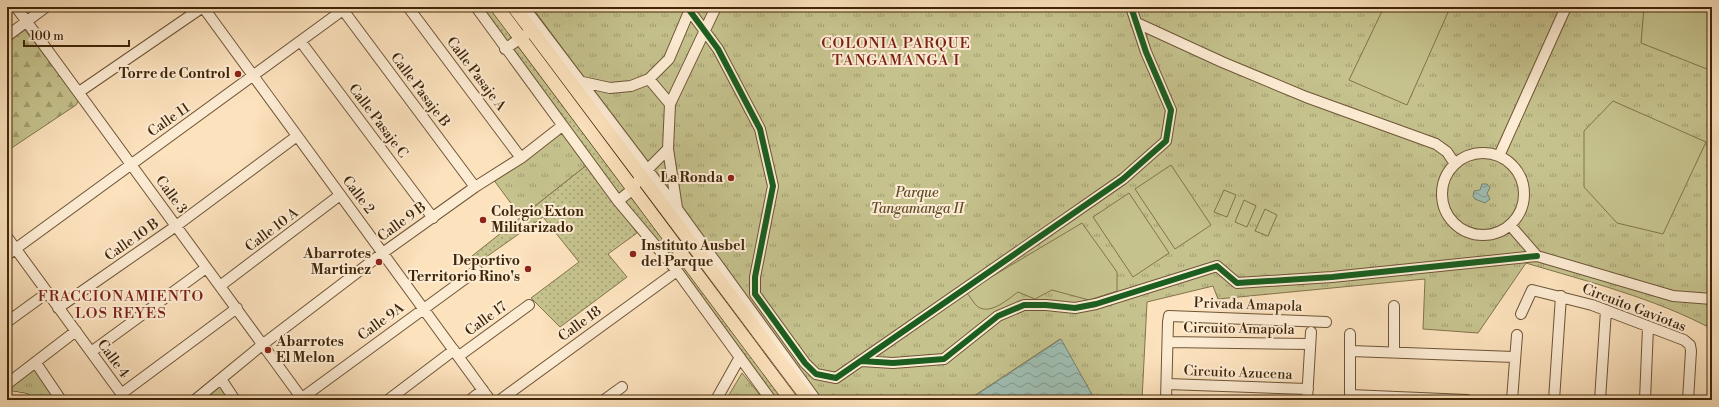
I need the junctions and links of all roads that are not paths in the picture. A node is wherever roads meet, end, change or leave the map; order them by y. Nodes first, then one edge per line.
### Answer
1 (16, 7) edge
2 (46, 7) edge
3 (203, 7) edge
4 (408, 7) edge
5 (476, 7) edge
6 (497, 7) edge
7 (514, 7) edge
8 (524, 7) edge
9 (716, 7) edge
10 (1131, 7) edge
11 (1566, 7) edge
12 (345, 8) edge
13 (689, 8) edge
14 (27, 22) junction
15 (1138, 23) junction
16 (532, 31) junction
17 (704, 32) junction
18 (7, 36) edge
19 (520, 39) junction
20 (301, 42) junction
21 (505, 49) junction
22 (254, 77) junction
23 (566, 77) junction
24 (649, 79) junction
25 (580, 82) junction
26 (79, 92) junction
27 (670, 104) junction
28 (562, 126) junction
29 (297, 136) junction
30 (668, 149) junction
31 (1499, 156) junction
32 (521, 158) junction
33 (130, 164) junction
34 (1455, 164) junction
35 (643, 174) junction
36 (475, 187) junction
37 (633, 189) junction
38 (340, 195) junction
39 (618, 202) junction
40 (678, 210) junction
41 (433, 218) junction
42 (1510, 225) junction
43 (176, 226) junction
44 (690, 234) junction
45 (7, 238) edge
46 (11, 252) edge
47 (384, 252) junction
48 (1537, 256) junction
49 (206, 268) junction
50 (477, 270) dead end
51 (677, 271) junction
52 (220, 286) junction
53 (47, 293) junction
54 (1560, 296) junction
55 (1712, 299) edge
56 (530, 305) dead end
57 (1394, 306) dead end
58 (58, 308) junction
59 (237, 308) junction
60 (424, 308) junction
61 (1606, 310) junction
62 (1521, 314) dead end
63 (1169, 316) joint
64 (7, 322) edge
65 (1326, 322) dead end
66 (1648, 327) junction
67 (76, 331) junction
68 (1311, 332) dead end
69 (1350, 334) dead end
70 (1517, 335) dead end
71 (766, 336) junction
72 (1168, 342) junction
73 (1310, 344) junction
74 (262, 345) junction
75 (1351, 351) junction
76 (91, 352) junction
77 (1394, 352) junction
78 (457, 353) junction
79 (1514, 357) junction
80 (740, 358) junction
81 (861, 361) junction
82 (36, 363) junction
83 (221, 379) junction
84 (7, 384) edge
85 (1167, 384) junction
86 (622, 387) dead end
87 (1308, 389) junction
88 (483, 390) junction
89 (7, 397) edge
90 (123, 397) edge
91 (1350, 397) edge
92 (303, 399) edge
93 (24, 400) edge
94 (62, 400) edge
95 (195, 400) edge
96 (235, 400) edge
97 (388, 400) edge
98 (470, 400) edge
99 (490, 400) edge
100 (500, 400) edge
101 (604, 400) edge
102 (716, 400) edge
103 (771, 400) edge
104 (791, 400) edge
105 (810, 400) edge
106 (816, 400) edge
107 (1166, 400) edge
108 (1307, 400) edge
109 (1467, 400) edge
110 (1512, 400) edge
111 (1554, 400) edge
112 (1600, 400) edge
113 (1645, 400) edge
114 (1688, 400) edge

1 - 14 street, Calle 3
2 - 14 street
3 - 22 street, Calle 2
3 - 26 street
4 - 32 street, Calle Pasaje A
5 - 21 street
6 - 19 main road
7 - 16 main road
8 - 25 street
9 - 17 street
10 - 15 street
11 - 31 street
12 - 20 street, Calle 11
12 - 36 street, Calle Pasaje B
13 - 17 street
13 - 24 street
14 - 18 street
14 - 26 street, Calle 3
15 - 34 street
15 - 81 street
16 - 19 street
16 - 23 main road
17 - 27 street
17 - 81 street
19 - 21 street
19 - 37 main road
20 - 22 street, Calle 11
20 - 41 street, Calle Pasaje C
21 - 28 street
22 - 29 street, Calle 2
22 - 33 street, Calle 11
23 - 25 street
23 - 35 main road
24 - 25 street
24 - 27 street
25 - 35 street
26 - 33 street, Calle 3
27 - 30 street
28 - 32 street, Calle 9 B
28 - 39 street
29 - 38 street, Calle 2
29 - 43 street, Calle 10 B
30 - 35 street
30 - 40 street
31 - 34 street
31 - 42 street
32 - 36 street, Calle 9 B
33 - 43 street, Calle 3
33 - 46 street, Calle 11
34 - 42 street
35 - 37 street
35 - 40 street
35 - 44 main road
36 - 41 street, Calle 9 B
37 - 39 street
37 - 104 main road
38 - 47 street, Calle 2
38 - 52 street, Calle 10 A
39 - 51 street
40 - 44 street
41 - 47 street, Calle 9 B
42 - 48 street
43 - 49 street, Calle 3
43 - 58 street, Calle 10 B
44 - 71 main road
45 - 46 street, Calle 4
46 - 53 street, Calle 4
47 - 60 street, Calle 2
47 - 74 street, Calle 9 B
48 - 55 street
48 - 81 street
49 - 52 street, Calle 3
49 - 76 street
50 - 60 street, Calle 9A
51 - 80 street
51 - 100 street, Calle 18
52 - 59 street, Calle 3
53 - 58 street, Calle 4
53 - 64 street
54 - 61 street, Circuito Gaviotas
54 - 62 street, Circuito Gaviotas
54 - 111 street, Circuito Gaviotas
56 - 78 street, Calle 17
57 - 77 street
58 - 67 street, Calle 4
59 - 74 street, Calle 3
59 - 90 street
60 - 78 street, Calle 2
60 - 92 street, Calle 9A
61 - 66 street, Circuito Gaviotas
61 - 112 street
63 - 65 street, Privada Amapola
63 - 72 street, Circuito Amapola
66 - 113 street
66 - 114 street, Circuito Gaviotas
67 - 76 street, Calle 4
67 - 82 street
68 - 73 street, Circuito Amapola
69 - 75 street
70 - 79 street
71 - 105 main road
71 - 106 street
72 - 73 street, Circuito Amapola
72 - 85 street, Circuito Amapola
73 - 87 street, Circuito Amapola
74 - 83 street, Calle 9 B
74 - 92 street, Calle 3
75 - 77 street
75 - 91 street
76 - 90 street, Calle 4
77 - 79 street
78 - 88 street, Calle 2
78 - 97 street, Calle 17
79 - 110 street
80 - 102 street
80 - 103 street
82 - 84 street
82 - 94 street
83 - 95 street, Calle 9 B
83 - 96 street
85 - 87 street, Circuito Azucena
85 - 107 street, Circuito Amapola
86 - 101 street
87 - 108 street, Circuito Amapola
88 - 98 street
88 - 99 street, Calle 2
89 - 93 main road
91 - 109 street

